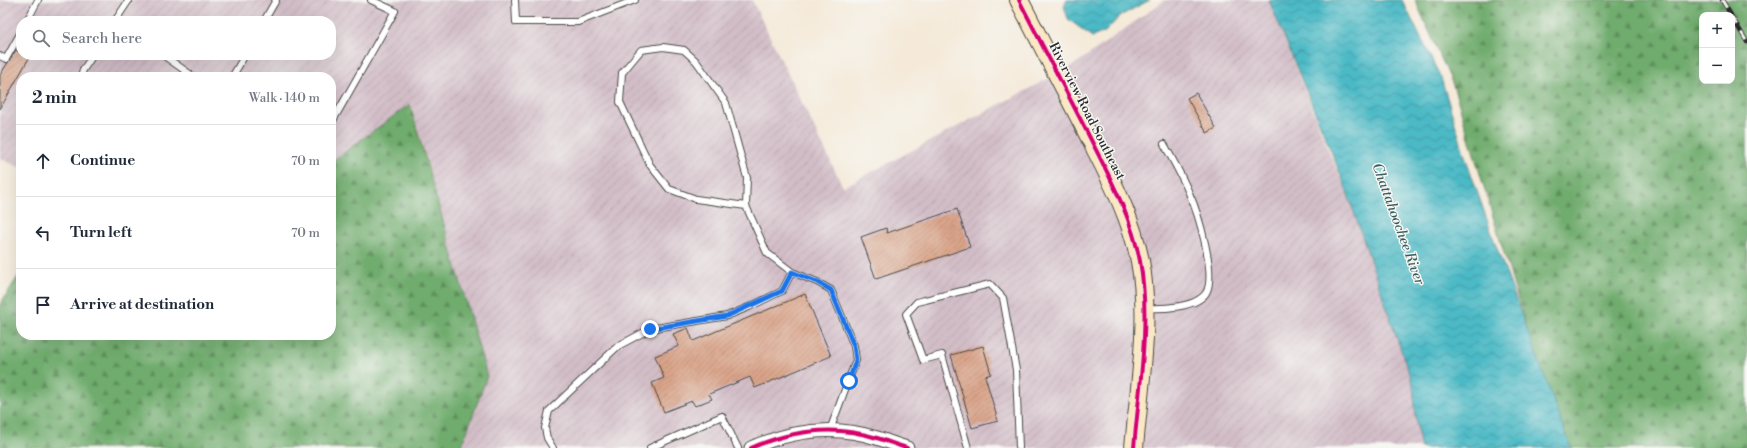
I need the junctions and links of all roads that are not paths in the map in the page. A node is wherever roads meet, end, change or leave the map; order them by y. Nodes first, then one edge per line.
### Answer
1 (38, 0) edge
2 (129, 0) edge
3 (276, 0) edge
4 (371, 0) edge
5 (515, 0) edge
6 (635, 0) edge
7 (1019, 0) edge
8 (30, 16) edge
9 (119, 16) edge
10 (267, 16) edge
11 (16, 41) edge
12 (0, 56) edge
13 (90, 60) edge
14 (170, 60) edge
15 (242, 60) edge
16 (82, 72) edge
17 (187, 72) edge
18 (235, 72) edge
19 (336, 115) edge
20 (1164, 144) dead end
21 (746, 206) junction
22 (792, 272) junction
23 (1144, 308) junction
24 (830, 430) junction
25 (553, 448) edge
26 (650, 448) edge
27 (738, 448) edge
28 (751, 448) edge
29 (907, 448) edge
30 (968, 448) edge
31 (1019, 448) edge
32 (1134, 448) edge

1 - 8 lane
2 - 9 lane
3 - 10 lane
4 - 19 lane
5 - 6 lane
7 - 23 street, Riverview Road Southeast
11 - 12 lane
13 - 16 lane
14 - 17 lane
15 - 18 lane
20 - 23 lane
21 - 21 lane
21 - 22 lane
22 - 24 lane
22 - 25 lane
23 - 32 street, Riverview Road Southeast
24 - 28 street
24 - 29 street
26 - 27 lane
30 - 31 lane

